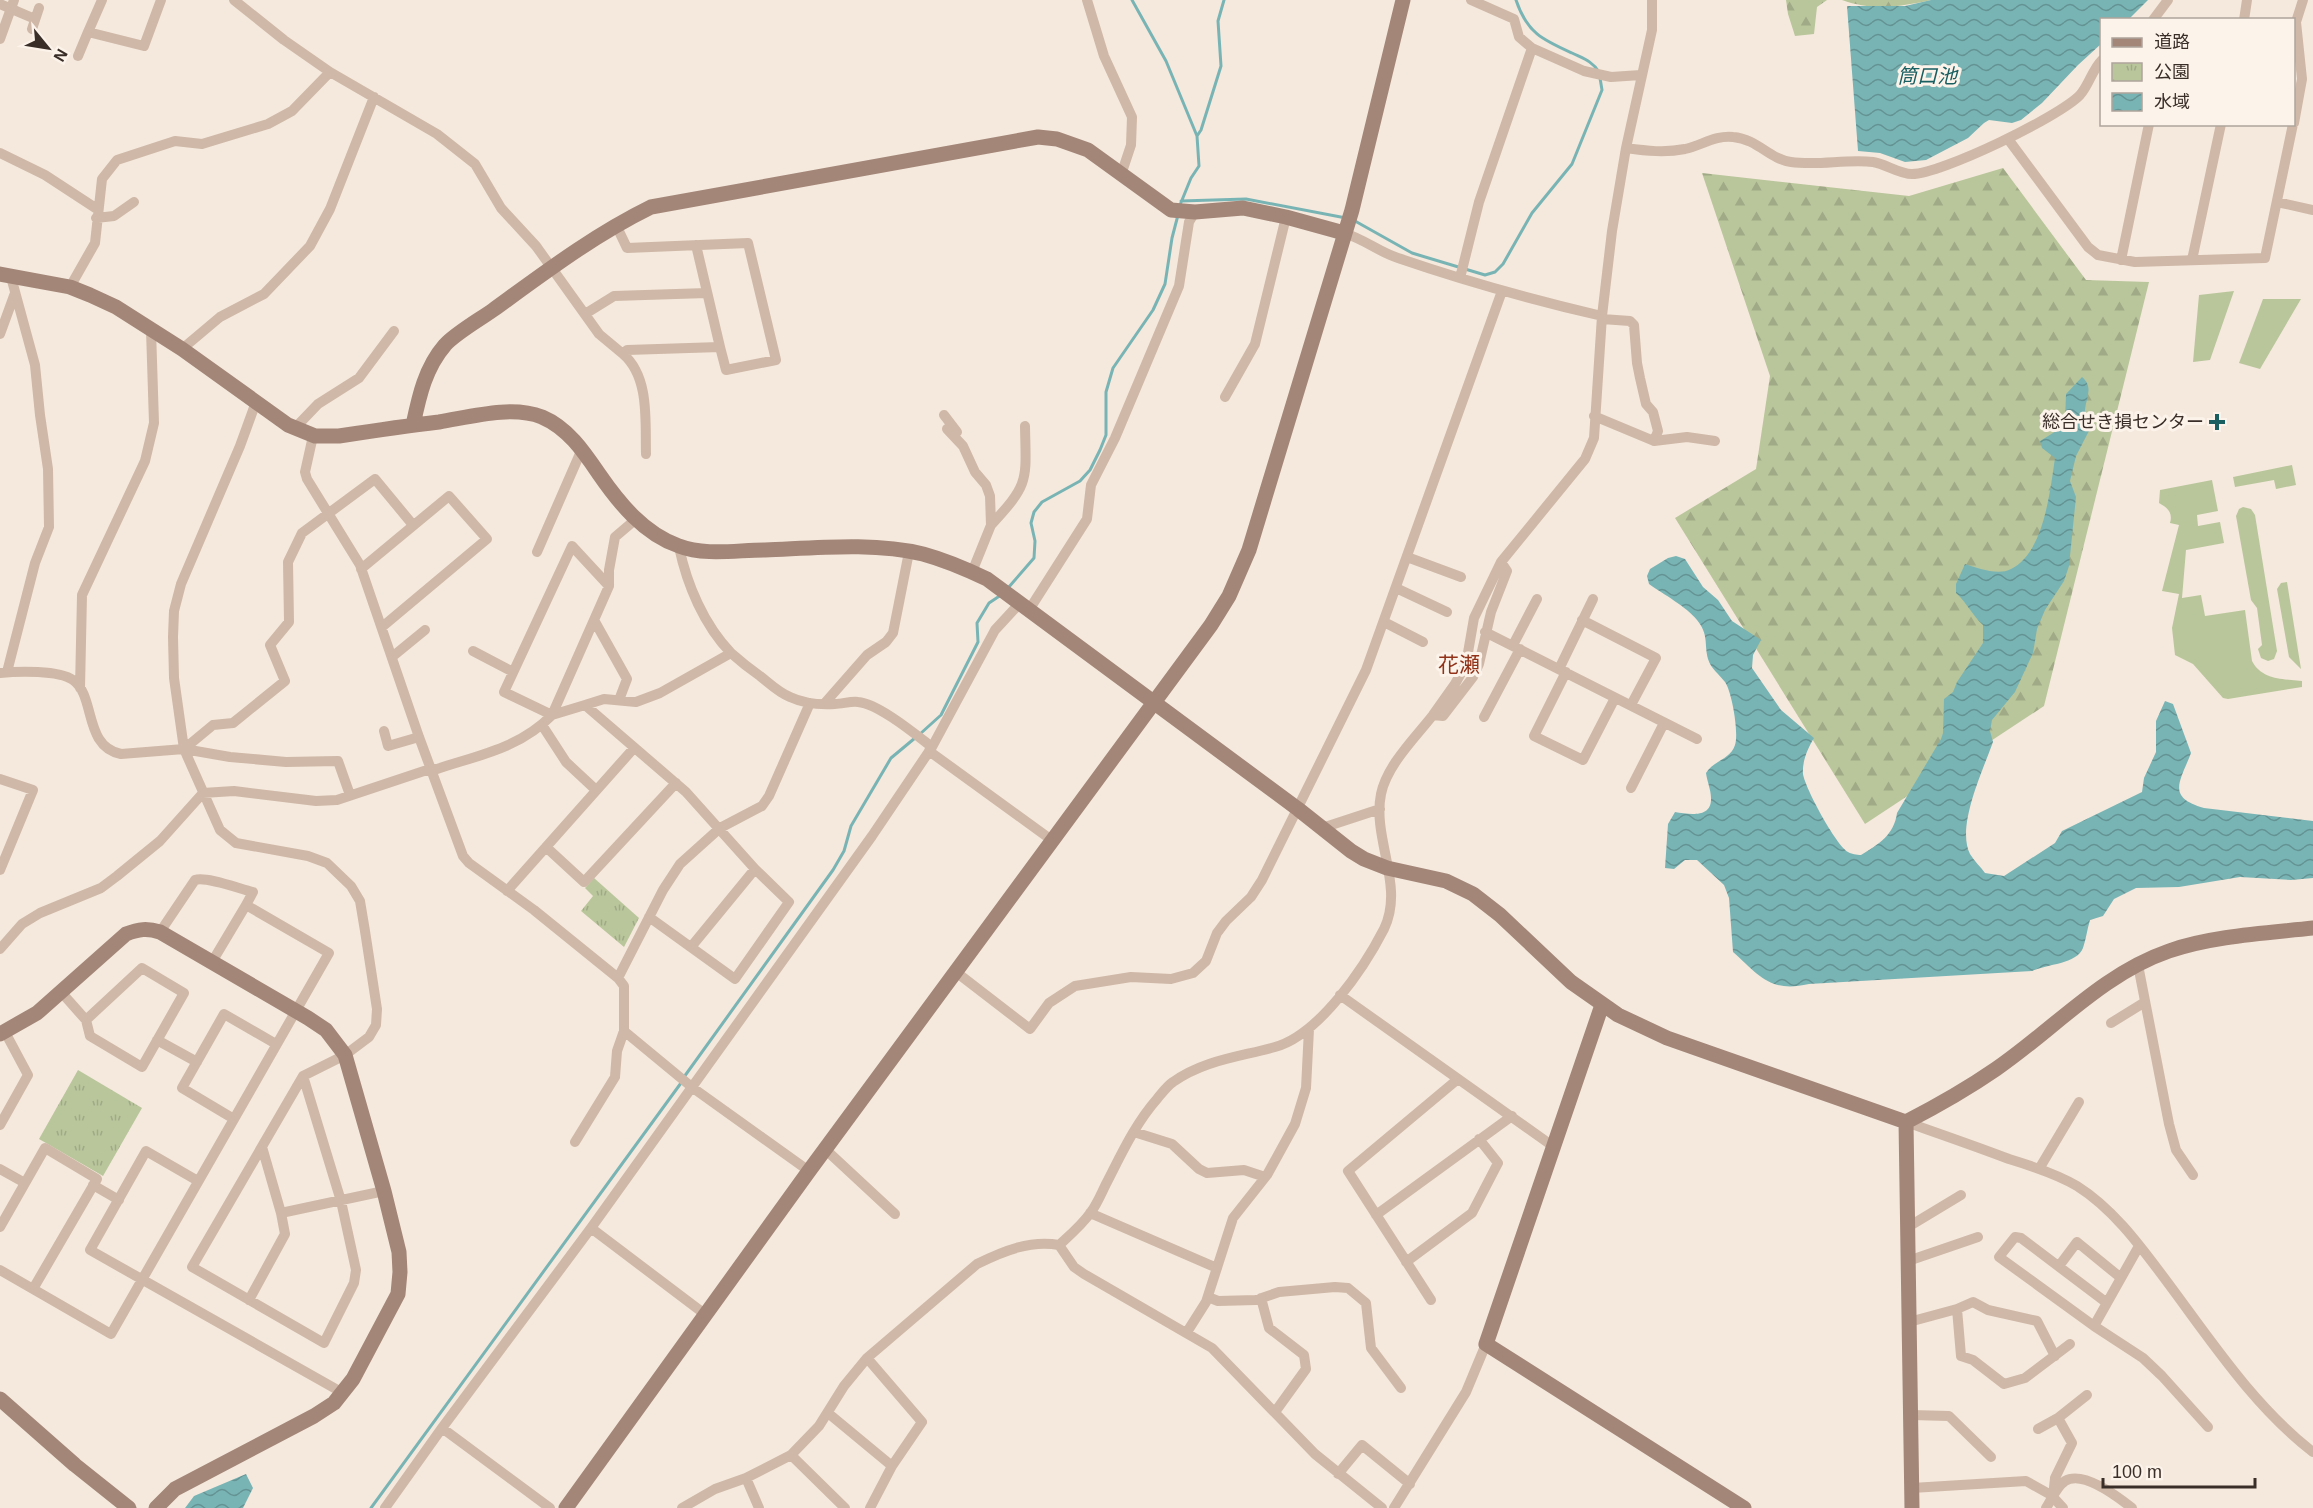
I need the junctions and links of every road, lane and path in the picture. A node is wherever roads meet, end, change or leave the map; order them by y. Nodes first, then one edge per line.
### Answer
1 (102, 0) edge
2 (161, 0) edge
3 (234, 0) edge
4 (1088, 0) edge
5 (1403, 0) edge
6 (1471, 0) edge
7 (1652, 0) edge
8 (2168, 0) edge
9 (2247, 0) edge
10 (2303, 0) edge
11 (8, 4) edge
12 (39, 8) dead end
13 (2154, 18) edge
14 (2244, 18) edge
15 (88, 32) junction
16 (0, 39) edge
17 (1532, 48) junction
18 (78, 56) dead end
19 (2100, 63) edge
20 (330, 72) junction
21 (1641, 75) junction
22 (374, 97) junction
23 (2296, 101) edge
24 (2150, 126) edge
25 (2221, 126) edge
26 (2293, 126) edge
27 (2008, 139) junction
28 (1626, 148) junction
29 (0, 153) edge
30 (1122, 172) junction
31 (134, 202) dead end
32 (2277, 202) junction
33 (2313, 210) edge
34 (1183, 211) junction
35 (97, 214) junction
36 (1286, 217) junction
37 (616, 225) junction
38 (1345, 230) junction
39 (696, 245) junction
40 (2121, 260) junction
41 (2192, 260) junction
42 (552, 267) junction
43 (6, 276) edge
44 (1460, 278) junction
45 (70, 287) junction
46 (1502, 291) junction
47 (15, 293) junction
48 (707, 293) junction
49 (585, 314) junction
50 (1602, 317) junction
51 (151, 330) junction
52 (394, 331) dead end
53 (0, 334) edge
54 (720, 347) junction
55 (182, 349) junction
56 (623, 354) junction
57 (1225, 397) dead end
58 (256, 402) junction
59 (944, 416) dead end
60 (1594, 416) junction
61 (413, 425) junction
62 (1025, 426) dead end
63 (295, 428) junction
64 (947, 429) dead end
65 (313, 436) junction
66 (1654, 441) junction
67 (1715, 441) dead end
68 (963, 446) junction
69 (582, 449) junction
70 (646, 454) dead end
71 (329, 515) junction
72 (635, 520) junction
73 (413, 525) junction
74 (991, 525) junction
75 (679, 547) junction
76 (537, 552) dead end
77 (909, 552) junction
78 (1407, 557) junction
79 (1500, 562) junction
80 (362, 568) junction
81 (972, 572) junction
82 (1461, 577) dead end
83 (609, 586) junction
84 (1396, 588) junction
85 (1537, 599) dead end
86 (1593, 599) dead end
87 (1015, 600) junction
88 (1447, 612) dead end
89 (594, 620) junction
90 (1582, 620) junction
91 (1384, 622) junction
92 (382, 627) junction
93 (424, 630) dead end
94 (1485, 632) junction
95 (1423, 642) dead end
96 (1516, 647) junction
97 (473, 651) dead end
98 (731, 653) junction
99 (392, 657) junction
100 (1562, 670) junction
101 (513, 672) junction
102 (3, 673) edge
103 (80, 688) junction
104 (1616, 698) junction
105 (620, 700) junction
106 (810, 703) junction
107 (1154, 703) junction
108 (824, 704) junction
109 (585, 705) junction
110 (1631, 705) junction
111 (552, 715) junction
112 (1433, 715) junction
113 (1484, 717) dead end
114 (1664, 723) junction
115 (542, 725) junction
116 (384, 731) dead end
117 (419, 737) junction
118 (1697, 740) dead end
119 (634, 748) junction
120 (184, 749) junction
121 (931, 749) junction
122 (430, 769) junction
123 (0, 779) edge
124 (676, 783) junction
125 (1631, 788) dead end
126 (596, 790) junction
127 (203, 793) junction
128 (350, 795) junction
129 (1298, 809) junction
130 (1380, 809) junction
131 (720, 828) junction
132 (1322, 828) junction
133 (1053, 841) junction
134 (546, 847) junction
135 (755, 868) junction
136 (1387, 868) junction
137 (0, 870) edge
138 (507, 891) junction
139 (246, 905) junction
140 (649, 917) junction
141 (2313, 928) edge
142 (160, 932) junction
143 (2, 944) edge
144 (691, 947) junction
145 (212, 962) junction
146 (2138, 965) junction
147 (956, 972) junction
148 (618, 978) junction
149 (62, 993) junction
150 (1340, 995) junction
151 (2145, 1002) junction
152 (1602, 1005) junction
153 (296, 1010) junction
154 (86, 1020) junction
155 (2111, 1023) dead end
156 (1309, 1029) junction
157 (624, 1031) junction
158 (2, 1033) edge
159 (157, 1040) junction
160 (276, 1044) junction
161 (345, 1055) junction
162 (197, 1062) junction
163 (303, 1076) junction
164 (1458, 1079) junction
165 (690, 1086) junction
166 (2079, 1102) dead end
167 (1512, 1116) junction
168 (234, 1119) junction
169 (1906, 1122) junction
170 (0, 1124) edge
171 (1134, 1132) junction
172 (1479, 1139) junction
173 (575, 1142) dead end
174 (262, 1147) junction
175 (1554, 1147) junction
176 (825, 1149) junction
177 (0, 1169) edge
178 (2039, 1169) junction
179 (809, 1171) junction
180 (2193, 1175) dead end
181 (1265, 1177) junction
182 (198, 1181) junction
183 (25, 1183) junction
184 (93, 1185) junction
185 (384, 1191) junction
186 (1961, 1195) dead end
187 (119, 1200) junction
188 (340, 1201) junction
189 (281, 1213) junction
190 (895, 1214) dead end
191 (1090, 1214) junction
192 (1376, 1215) junction
193 (0, 1227) edge
194 (1908, 1227) junction
195 (591, 1228) junction
196 (1978, 1237) dead end
197 (1059, 1245) junction
198 (2139, 1246) junction
199 (1908, 1261) junction
200 (1406, 1262) junction
201 (2059, 1266) junction
202 (1217, 1268) junction
203 (0, 1269) edge
204 (2121, 1278) junction
205 (142, 1279) junction
206 (33, 1289) junction
207 (1208, 1297) junction
208 (1260, 1298) junction
209 (249, 1300) junction
210 (1431, 1300) dead end
211 (2107, 1303) junction
212 (1957, 1309) junction
213 (706, 1315) junction
214 (1909, 1322) junction
215 (2094, 1326) junction
216 (1187, 1332) junction
217 (1486, 1344) junction
218 (2070, 1344) dead end
219 (2055, 1356) junction
220 (867, 1358) junction
221 (1401, 1388) dead end
222 (343, 1393) junction
223 (2087, 1395) dead end
224 (0, 1400) edge
225 (1275, 1412) junction
226 (828, 1413) junction
227 (1911, 1415) junction
228 (2058, 1418) junction
229 (2208, 1427) dead end
230 (442, 1428) junction
231 (2038, 1429) dead end
232 (2313, 1452) edge
233 (791, 1455) junction
234 (1990, 1457) dead end
235 (892, 1466) junction
236 (1338, 1474) junction
237 (746, 1478) junction
238 (1410, 1484) junction
239 (1912, 1488) junction
240 (2053, 1497) junction
241 (695, 1505) edge
242 (129, 1508) edge
243 (156, 1508) edge
244 (385, 1508) edge
245 (550, 1508) edge
246 (566, 1508) edge
247 (682, 1508) edge
248 (759, 1508) edge
249 (845, 1508) edge
250 (870, 1508) edge
251 (1382, 1508) edge
252 (1394, 1508) edge
253 (1744, 1508) edge
254 (1912, 1508) edge
255 (2046, 1508) edge
256 (2062, 1508) edge
257 (2132, 1508) edge

1 - 15 street
2 - 15 street
3 - 20 street
4 - 30 street
5 - 38 street
6 - 17 street
7 - 21 street
8 - 13 street
9 - 14 street
10 - 23 street
11 - 12 street
11 - 16 street
15 - 18 street
17 - 21 street
17 - 44 street
19 - 27 street
20 - 22 street
20 - 35 street
21 - 28 street
22 - 42 street
22 - 55 street
24 - 40 street
25 - 41 street
26 - 32 street
27 - 28 street
27 - 40 street
28 - 50 street
29 - 35 street
30 - 34 street
30 - 37 street
31 - 35 street
32 - 33 street
32 - 41 street
34 - 36 street
34 - 87 street
35 - 45 street
36 - 38 street
36 - 57 street
37 - 39 street
37 - 42 street
38 - 44 street
38 - 107 street
39 - 48 street
39 - 54 street
40 - 41 street
42 - 49 street
42 - 61 street
43 - 45 street
43 - 47 street
44 - 46 street
45 - 51 street
46 - 50 street
46 - 78 street
47 - 53 street
47 - 102 street
48 - 49 street
48 - 54 street
49 - 56 street
50 - 60 street
50 - 66 street
51 - 55 street
51 - 103 street
52 - 63 street
54 - 56 street
55 - 58 street
56 - 70 street
58 - 63 street
58 - 120 street
59 - 68 street
60 - 66 street
60 - 79 street
61 - 65 street
61 - 69 street
62 - 74 street
63 - 65 street
64 - 68 street
65 - 71 street
66 - 67 street
68 - 74 street
69 - 72 street
69 - 76 street
71 - 73 street
71 - 80 street
71 - 120 street
72 - 75 street
72 - 83 street
73 - 80 street
73 - 92 street
74 - 81 street
75 - 77 street
75 - 98 street
77 - 81 street
77 - 108 street
78 - 82 street
78 - 84 street
79 - 94 street
79 - 112 street
80 - 92 street
81 - 87 street
83 - 89 street
83 - 101 street
84 - 88 street
84 - 91 street
85 - 96 street
86 - 90 street
87 - 107 street
87 - 121 street
89 - 105 street
89 - 111 street
90 - 100 street
90 - 110 street
91 - 95 street
91 - 129 street
92 - 99 street
93 - 99 street
94 - 96 street
94 - 112 street
96 - 100 street
96 - 113 street
97 - 101 street
98 - 105 street
98 - 106 street
99 - 117 street
100 - 104 street
100 - 104 street
101 - 111 street
102 - 103 street
103 - 120 street
104 - 110 street
105 - 109 street
106 - 108 street
106 - 131 street
107 - 129 street
107 - 133 street
108 - 121 street
109 - 111 street
109 - 119 street
110 - 114 street
111 - 115 street
112 - 130 street
114 - 118 street
114 - 125 street
115 - 122 street
115 - 126 street
116 - 117 street
117 - 122 street
119 - 124 street
119 - 126 street
120 - 127 street
120 - 128 street
121 - 133 street
121 - 165 street
122 - 128 street
122 - 138 street
123 - 137 street
124 - 131 street
124 - 134 street
126 - 134 street
127 - 128 street
127 - 143 street
127 - 161 street
129 - 132 street
129 - 147 street
130 - 132 street
130 - 136 street
131 - 135 street
131 - 140 street
132 - 136 street
133 - 147 street
134 - 138 street
135 - 144 street
135 - 144 street
136 - 150 street
136 - 152 street
138 - 148 street
139 - 142 street
139 - 145 street
139 - 153 street
140 - 144 street
140 - 148 street
141 - 146 street
142 - 145 street
142 - 149 street
145 - 153 street
146 - 151 street
146 - 169 street
147 - 176 street
148 - 157 street
149 - 154 street
149 - 158 street
150 - 156 street
150 - 164 street
151 - 155 street
151 - 180 street
152 - 169 street
152 - 175 street
153 - 160 street
153 - 161 street
154 - 159 street
154 - 159 street
156 - 171 street
156 - 181 street
157 - 165 street
157 - 173 street
158 - 170 street
159 - 162 street
160 - 162 street
160 - 168 street
161 - 163 street
161 - 185 street
162 - 168 street
163 - 174 street
163 - 188 street
164 - 167 street
164 - 192 street
165 - 179 street
165 - 195 street
166 - 178 street
167 - 172 street
167 - 175 street
168 - 182 street
169 - 178 street
169 - 194 street
171 - 181 street
171 - 191 street
172 - 192 street
172 - 200 street
174 - 189 street
174 - 209 street
175 - 217 street
176 - 179 street
176 - 190 street
177 - 183 street
178 - 198 street
179 - 213 street
181 - 202 street
182 - 187 street
182 - 205 street
183 - 184 street
183 - 193 street
184 - 187 street
184 - 206 street
185 - 188 street
185 - 222 street
186 - 194 street
187 - 205 street
188 - 189 street
188 - 209 street
189 - 209 street
191 - 197 street
191 - 202 street
192 - 200 street
194 - 199 street
195 - 213 street
195 - 230 street
196 - 199 street
197 - 216 street
197 - 220 street
198 - 204 street
198 - 232 street
199 - 214 street
200 - 210 street
201 - 204 street
201 - 211 street
201 - 215 street
202 - 207 street
203 - 206 street
204 - 211 street
205 - 206 street
205 - 222 street
207 - 208 street
207 - 216 street
208 - 221 street
208 - 225 street
211 - 215 street
212 - 214 street
212 - 219 street
212 - 219 street
213 - 246 street
214 - 227 street
215 - 229 street
216 - 225 street
217 - 238 street
217 - 253 street
218 - 219 street
220 - 226 street
220 - 235 street
222 - 243 street
223 - 228 street
224 - 242 street
225 - 236 street
226 - 233 street
226 - 235 street
227 - 234 street
227 - 239 street
228 - 231 street
228 - 240 street
230 - 244 street
230 - 245 street
233 - 237 street
233 - 249 street
235 - 250 street
236 - 238 street
236 - 251 street
237 - 241 street
237 - 248 street
238 - 252 street
239 - 240 street
239 - 254 street
240 - 255 street
240 - 256 street
240 - 257 street
241 - 247 street

